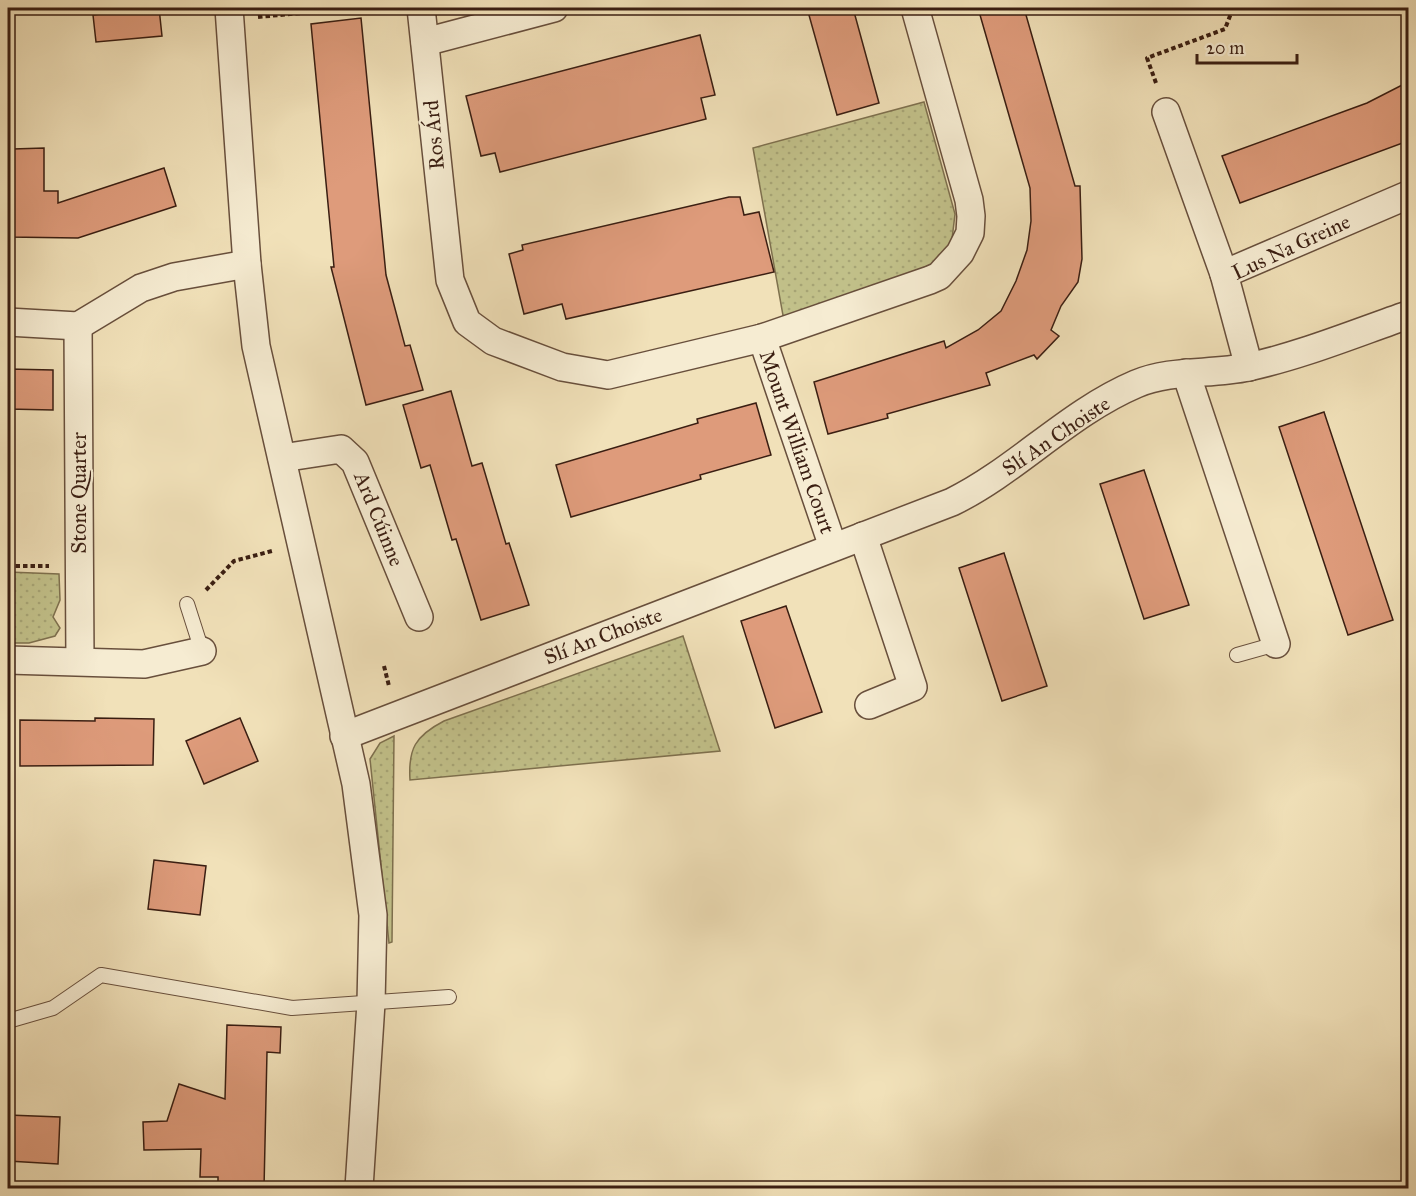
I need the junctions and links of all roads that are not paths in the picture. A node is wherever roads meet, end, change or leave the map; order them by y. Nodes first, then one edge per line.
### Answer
1 (421, 8) edge
2 (554, 8) edge
3 (915, 8) edge
4 (230, 13) edge
5 (425, 42) junction
6 (1166, 112) road end
7 (1408, 195) edge
8 (443, 227) joint
9 (247, 264) junction
10 (1224, 274) junction
11 (1408, 315) edge
12 (8, 322) edge
13 (78, 326) junction
14 (762, 338) junction
15 (1249, 367) junction
16 (1186, 373) junction
17 (282, 459) junction
18 (863, 536) junction
19 (833, 547) junction
20 (187, 604) road end
21 (419, 617) dead end
22 (1276, 644) joint
23 (202, 651) joint
24 (1237, 655) dead end
25 (8, 660) edge
26 (80, 661) junction
27 (869, 705) dead end
28 (344, 736) junction
29 (449, 997) dead end
30 (371, 1003) junction
31 (8, 1021) edge
32 (358, 1188) edge

1 - 5 street, Ros Árd
2 - 5 street
3 - 14 street, Mount William Court
4 - 9 street
5 - 8 street, Ros Árd
6 - 10 street
7 - 10 street, Lus Na Greine
8 - 14 street, Mount William Court
9 - 13 street
9 - 17 street
10 - 15 street, Lus Na Greine
11 - 15 street, Slí An Choiste
12 - 13 street
13 - 26 street, Stone Quarter
14 - 19 street, Mount William Court
15 - 16 street, Slí An Choiste
16 - 18 street, Slí An Choiste
16 - 22 street
17 - 21 street, Ard Cúinne
17 - 28 street
18 - 19 street, Slí An Choiste
18 - 27 street
19 - 28 street, Slí An Choiste
20 - 23 lane
22 - 24 lane
23 - 26 street
25 - 26 street
28 - 30 street
29 - 30 lane
30 - 31 lane
30 - 32 street

